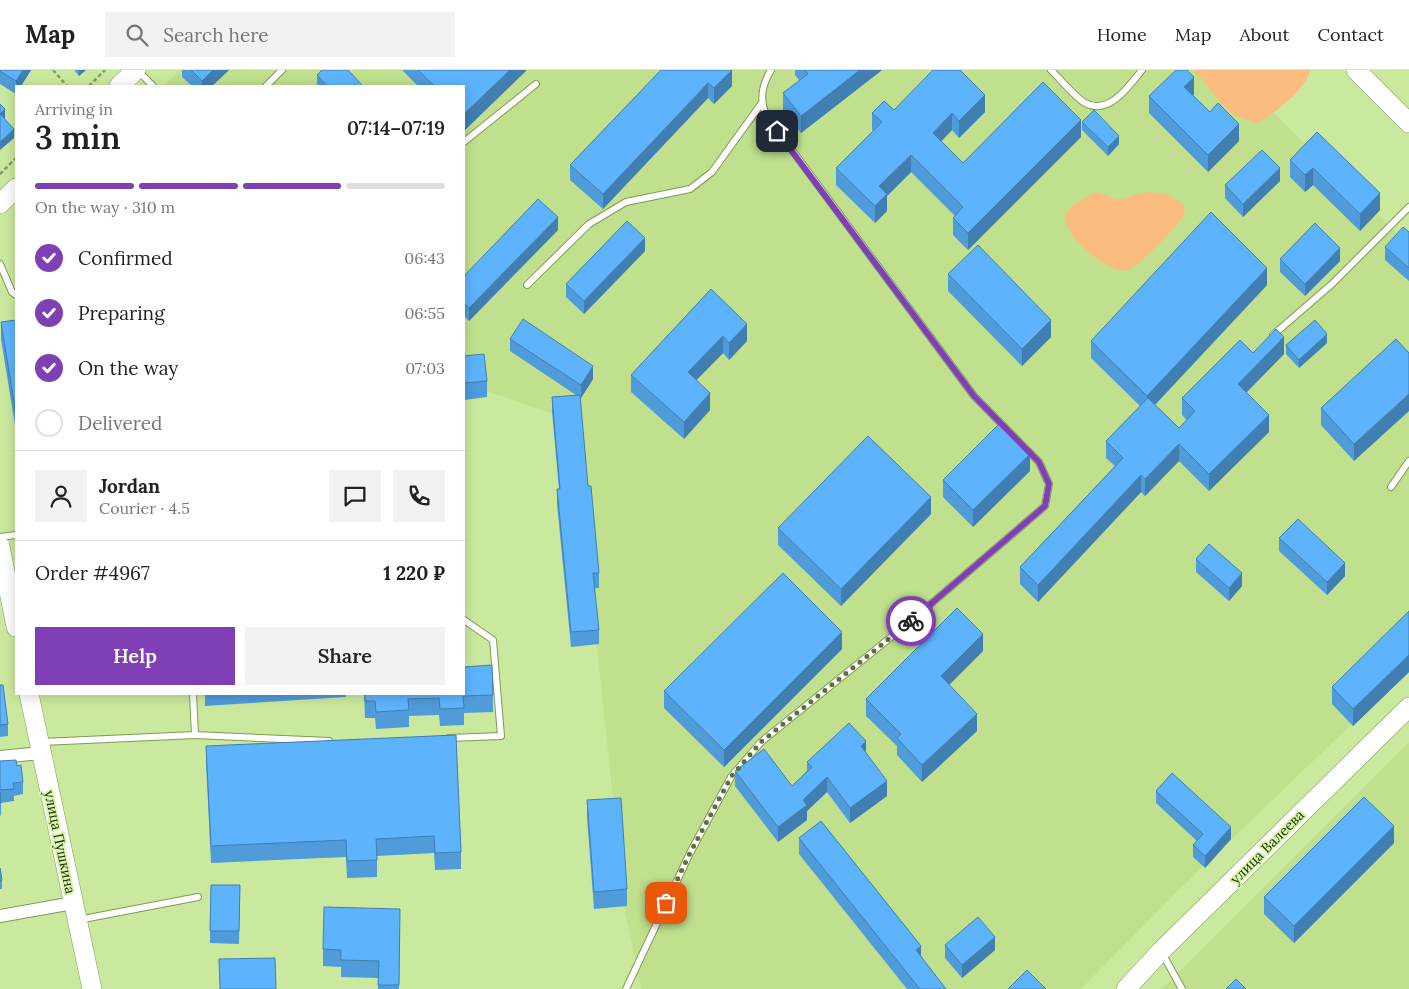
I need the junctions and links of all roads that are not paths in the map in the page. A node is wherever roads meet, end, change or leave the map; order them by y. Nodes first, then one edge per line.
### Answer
1 (136, 70) edge
2 (282, 70) edge
3 (771, 70) edge
4 (1051, 70) edge
5 (1142, 70) edge
6 (1356, 70) edge
7 (536, 84) dead end
8 (120, 85) edge
9 (152, 85) edge
10 (267, 85) edge
11 (761, 104) junction
12 (1409, 123) edge
13 (465, 141) edge
14 (15, 189) edge
15 (0, 204) edge
16 (1409, 207) edge
17 (0, 264) edge
18 (527, 285) dead end
19 (15, 294) edge
20 (1268, 339) edge
21 (1409, 461) edge
22 (1390, 487) dead end
23 (15, 535) edge
24 (0, 536) edge
25 (0, 546) edge
26 (3, 571) edge
27 (465, 621) edge
28 (15, 623) edge
29 (30, 695) edge
30 (192, 695) edge
31 (1409, 707) edge
32 (195, 735) junction
33 (443, 738) edge
34 (338, 742) edge
35 (40, 747) junction
36 (0, 757) edge
37 (198, 897) dead end
38 (75, 912) junction
39 (0, 916) edge
40 (1161, 951) junction
41 (92, 989) edge
42 (626, 989) edge
43 (1126, 989) edge
44 (1182, 989) edge

1 - 8 main road
1 - 9 lane
2 - 10 lane
3 - 11 lane
4 - 5 lane
6 - 12 main road
7 - 13 lane
11 - 18 lane
11 - 42 lane
14 - 15 main road
16 - 20 lane
17 - 19 lane
21 - 22 lane
23 - 24 lane
25 - 26 main road
26 - 28 main road
27 - 33 lane
29 - 35 main road, улица Пушкина
30 - 32 lane
31 - 40 main road, улица Валеева
32 - 34 lane
32 - 35 lane
35 - 36 street
35 - 38 main road, улица Пушкина
37 - 38 lane
38 - 39 street
38 - 41 main road, улица Пушкина
40 - 43 main road, улица Валеева
40 - 44 lane

